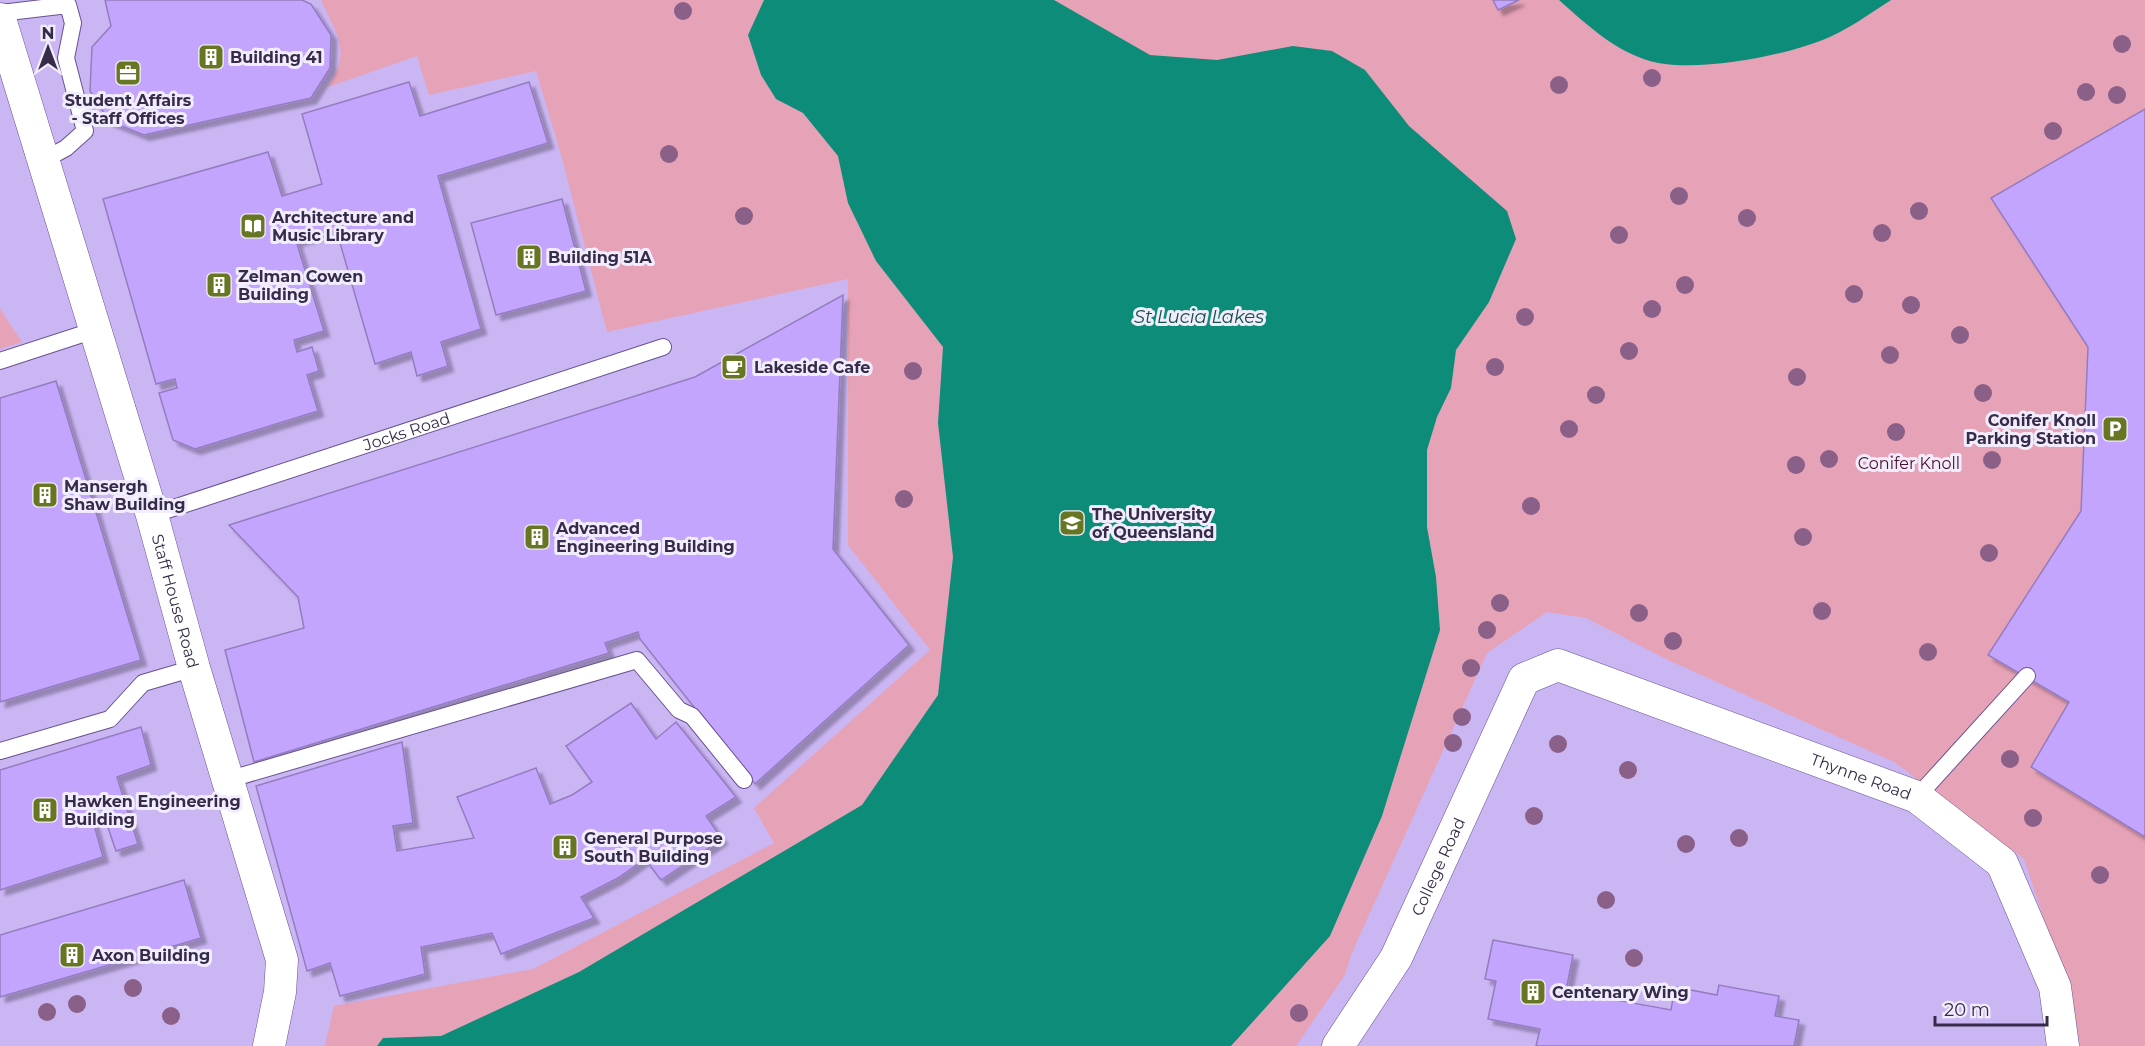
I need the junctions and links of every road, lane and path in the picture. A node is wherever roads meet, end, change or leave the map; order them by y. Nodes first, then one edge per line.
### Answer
1 (0, 13) edge
2 (0, 19) edge
3 (42, 161) junction
4 (95, 330) junction
5 (663, 347) dead end
6 (0, 361) edge
7 (152, 515) junction
8 (194, 668) junction
9 (2027, 676) dead end
10 (1524, 679) joint
11 (0, 751) edge
12 (227, 780) junction
13 (744, 780) dead end
14 (1917, 797) junction
15 (269, 1046) edge
16 (1338, 1046) edge
17 (2063, 1046) edge

1 - 3 lane
2 - 3 street, Staff House Road
3 - 4 street, Staff House Road
4 - 6 lane
4 - 7 street, Staff House Road
5 - 7 lane, Jocks Road
7 - 8 street, Staff House Road
8 - 11 lane
8 - 12 street, Staff House Road
9 - 14 lane
10 - 14 street, Thynne Road
10 - 16 street, College Road
12 - 13 lane
12 - 15 street, Staff House Road
14 - 17 street, Thynne Road

